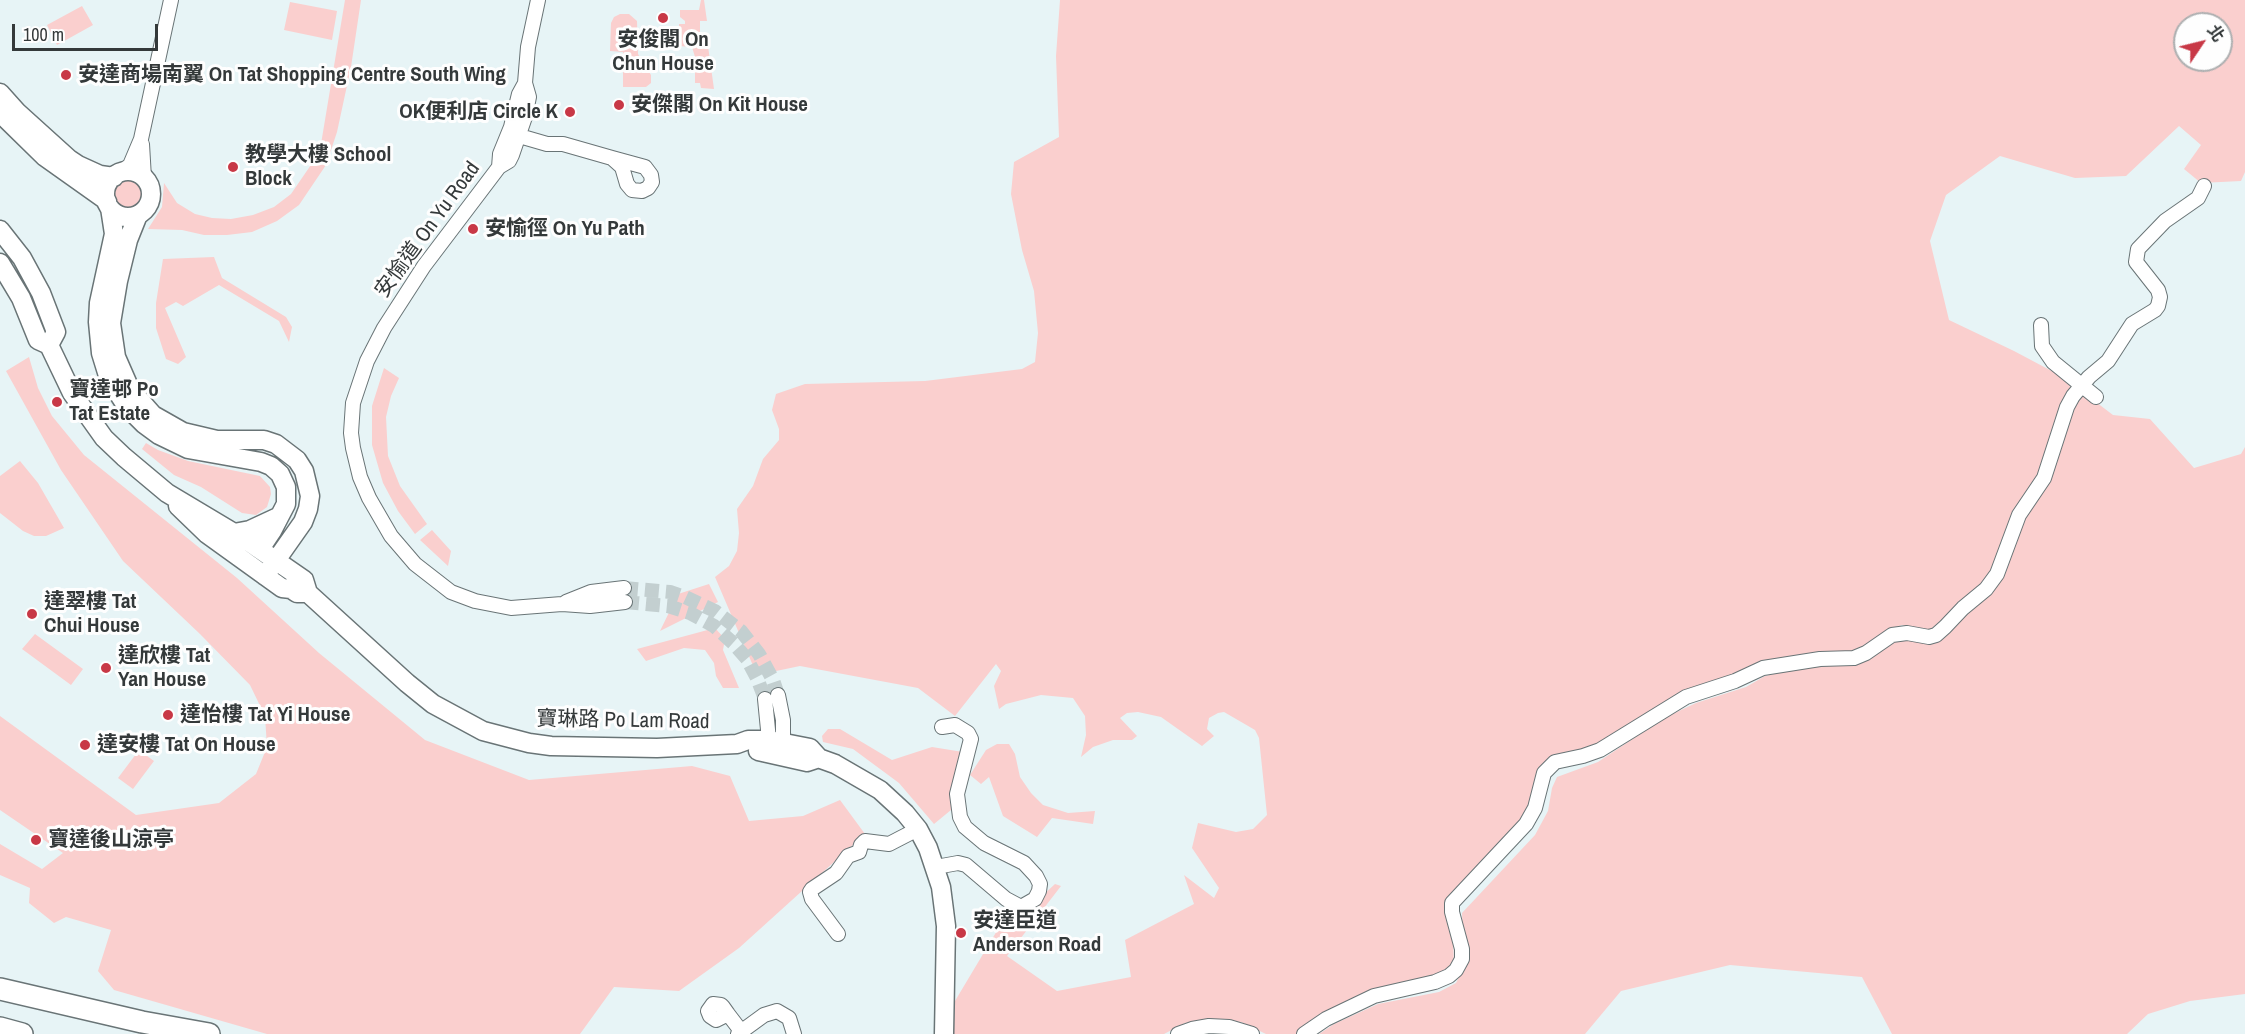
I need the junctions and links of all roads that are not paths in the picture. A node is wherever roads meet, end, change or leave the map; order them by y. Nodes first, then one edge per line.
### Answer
1 (171, 0) edge
2 (537, 0) edge
3 (0, 93) edge
4 (0, 113) edge
5 (515, 131) junction
6 (141, 139) junction
7 (612, 158) junction
8 (641, 166) junction
9 (117, 175) junction
10 (626, 177) junction
11 (144, 178) junction
12 (2204, 186) dead end
13 (108, 205) junction
14 (138, 215) junction
15 (0, 230) edge
16 (0, 262) edge
17 (2041, 325) dead end
18 (49, 345) junction
19 (2080, 386) junction
20 (2096, 398) dead end
21 (167, 493) junction
22 (278, 517) junction
23 (234, 533) junction
24 (260, 549) junction
25 (270, 568) junction
26 (625, 595) tunnel mouth
27 (942, 727) dead end
28 (777, 743) junction
29 (918, 829) junction
30 (936, 867) junction
31 (838, 934) dead end
32 (0, 989) edge
33 (728, 1014) dead end
34 (0, 1028) edge
35 (739, 1033) edge
36 (22, 1034) edge
37 (209, 1034) edge
38 (794, 1034) edge
39 (944, 1034) edge
40 (1178, 1034) edge
41 (1252, 1034) edge
42 (1304, 1034) edge

1 - 6 street
2 - 5 street, 安愉道 On Yu Road
3 - 9 main road
4 - 13 main road
5 - 7 street
5 - 26 street, 安愉道 On Yu Road
6 - 9 street
6 - 11 street
7 - 8 street
7 - 10 street
8 - 10 street
8 - 10 street
9 - 11 main road
9 - 13 main road
11 - 14 main road
12 - 19 street
13 - 14 main road
13 - 22 main road
14 - 25 main road
15 - 18 main road, 寶琳路 Po Lam Road
16 - 18 main road, 寶琳路 Po Lam Road
17 - 19 street
18 - 21 main road, 寶琳路 Po Lam Road
19 - 20 street
19 - 42 street
21 - 23 main road, 寶琳路 Po Lam Road
21 - 25 main road, 寶琳路 Po Lam Road
22 - 23 main road
22 - 24 main road
23 - 24 main road, 寶琳路 Po Lam Road
24 - 25 main road, 寶琳路 Po Lam Road
25 - 28 main road, 寶琳路 Po Lam Road
27 - 30 street
28 - 28 street
28 - 29 main road, 寶琳路 Po Lam Road
29 - 30 main road
29 - 31 street
30 - 39 main road
32 - 37 highway
33 - 35 street
34 - 36 highway
35 - 38 street
40 - 41 street

